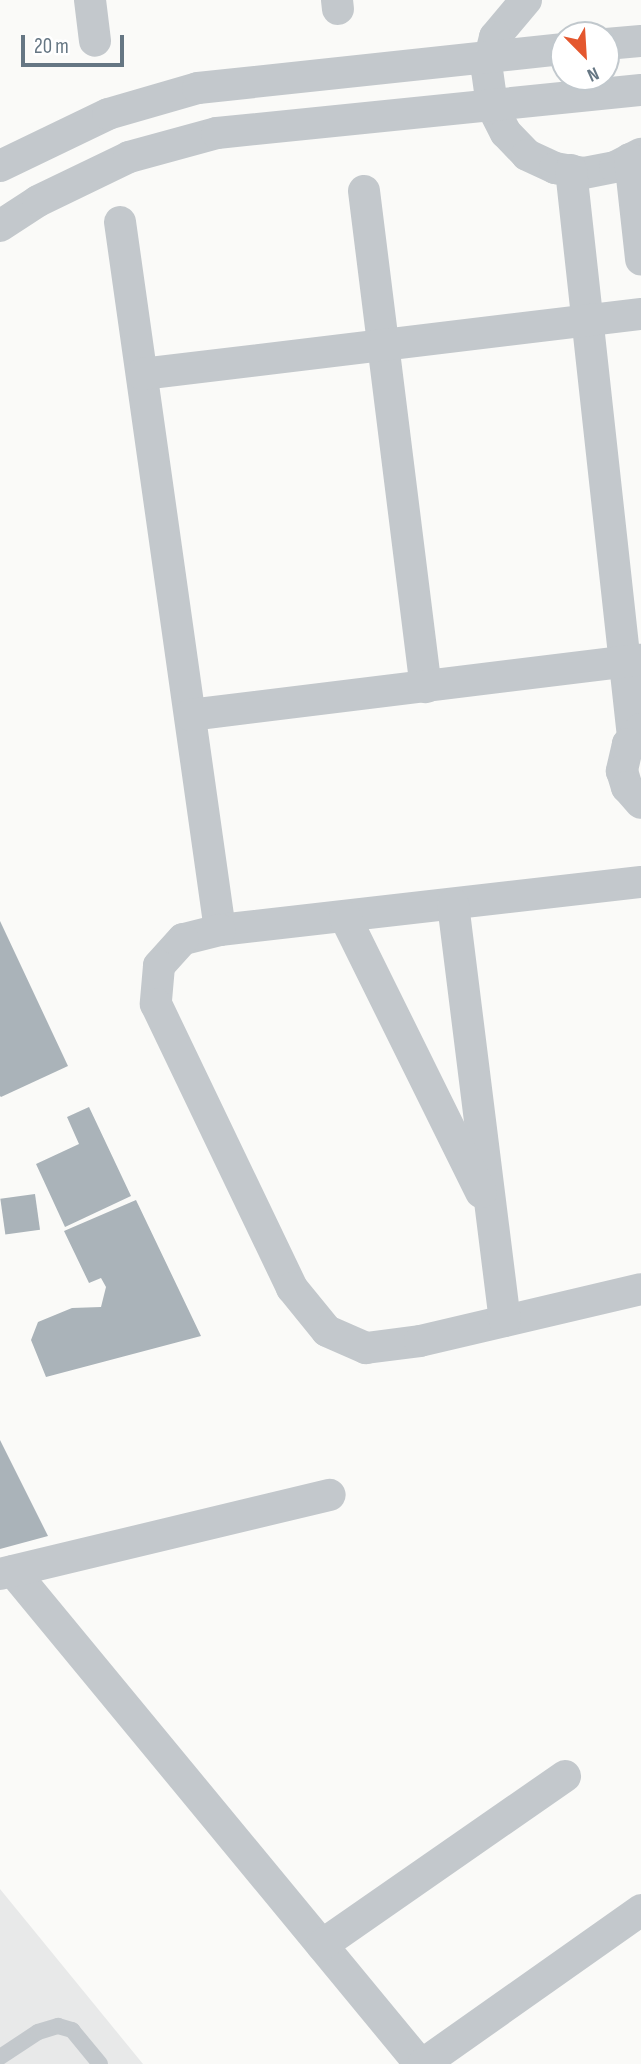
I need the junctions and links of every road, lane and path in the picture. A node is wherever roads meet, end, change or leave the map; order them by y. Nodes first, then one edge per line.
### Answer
1 (90, 0) edge
2 (526, 0) edge
3 (95, 41) dead end
4 (641, 41) edge
5 (620, 43) edge
6 (550, 51) edge
7 (490, 57) junction
8 (641, 90) edge
9 (492, 106) junction
10 (636, 156) edge
11 (0, 166) edge
12 (571, 170) junction
13 (364, 191) dead end
14 (120, 222) dead end
15 (0, 226) edge
16 (641, 259) edge
17 (641, 314) edge
18 (587, 320) junction
19 (383, 344) junction
20 (142, 374) junction
21 (633, 661) edge
22 (426, 687) junction
23 (190, 715) junction
24 (637, 733) edge
25 (641, 806) edge
26 (641, 882) edge
27 (453, 904) junction
28 (345, 918) junction
29 (220, 930) junction
30 (492, 1214) junction
31 (641, 1289) edge
32 (505, 1321) junction
33 (330, 1495) dead end
34 (6, 1572) edge
35 (565, 1776) dead end
36 (640, 1910) edge
37 (321, 1945) junction
38 (0, 2057) edge
39 (100, 2064) edge
40 (421, 2064) edge

1 - 3 street
2 - 7 street
4 - 5 street
6 - 7 street
7 - 9 street
7 - 11 street
8 - 9 street
9 - 12 street
9 - 15 street
10 - 12 street
10 - 16 street
12 - 18 street
13 - 19 street
14 - 20 street
17 - 18 street
18 - 19 street
18 - 21 street
19 - 20 street
19 - 22 street
20 - 23 street
21 - 22 street
21 - 24 street
22 - 23 street
23 - 29 street
24 - 25 street
26 - 27 street
27 - 28 street
27 - 30 street
28 - 29 street
28 - 30 street
29 - 32 street
30 - 32 street
31 - 32 street
33 - 34 street
34 - 37 street
35 - 37 street
36 - 40 street
37 - 40 street
38 - 39 lane

